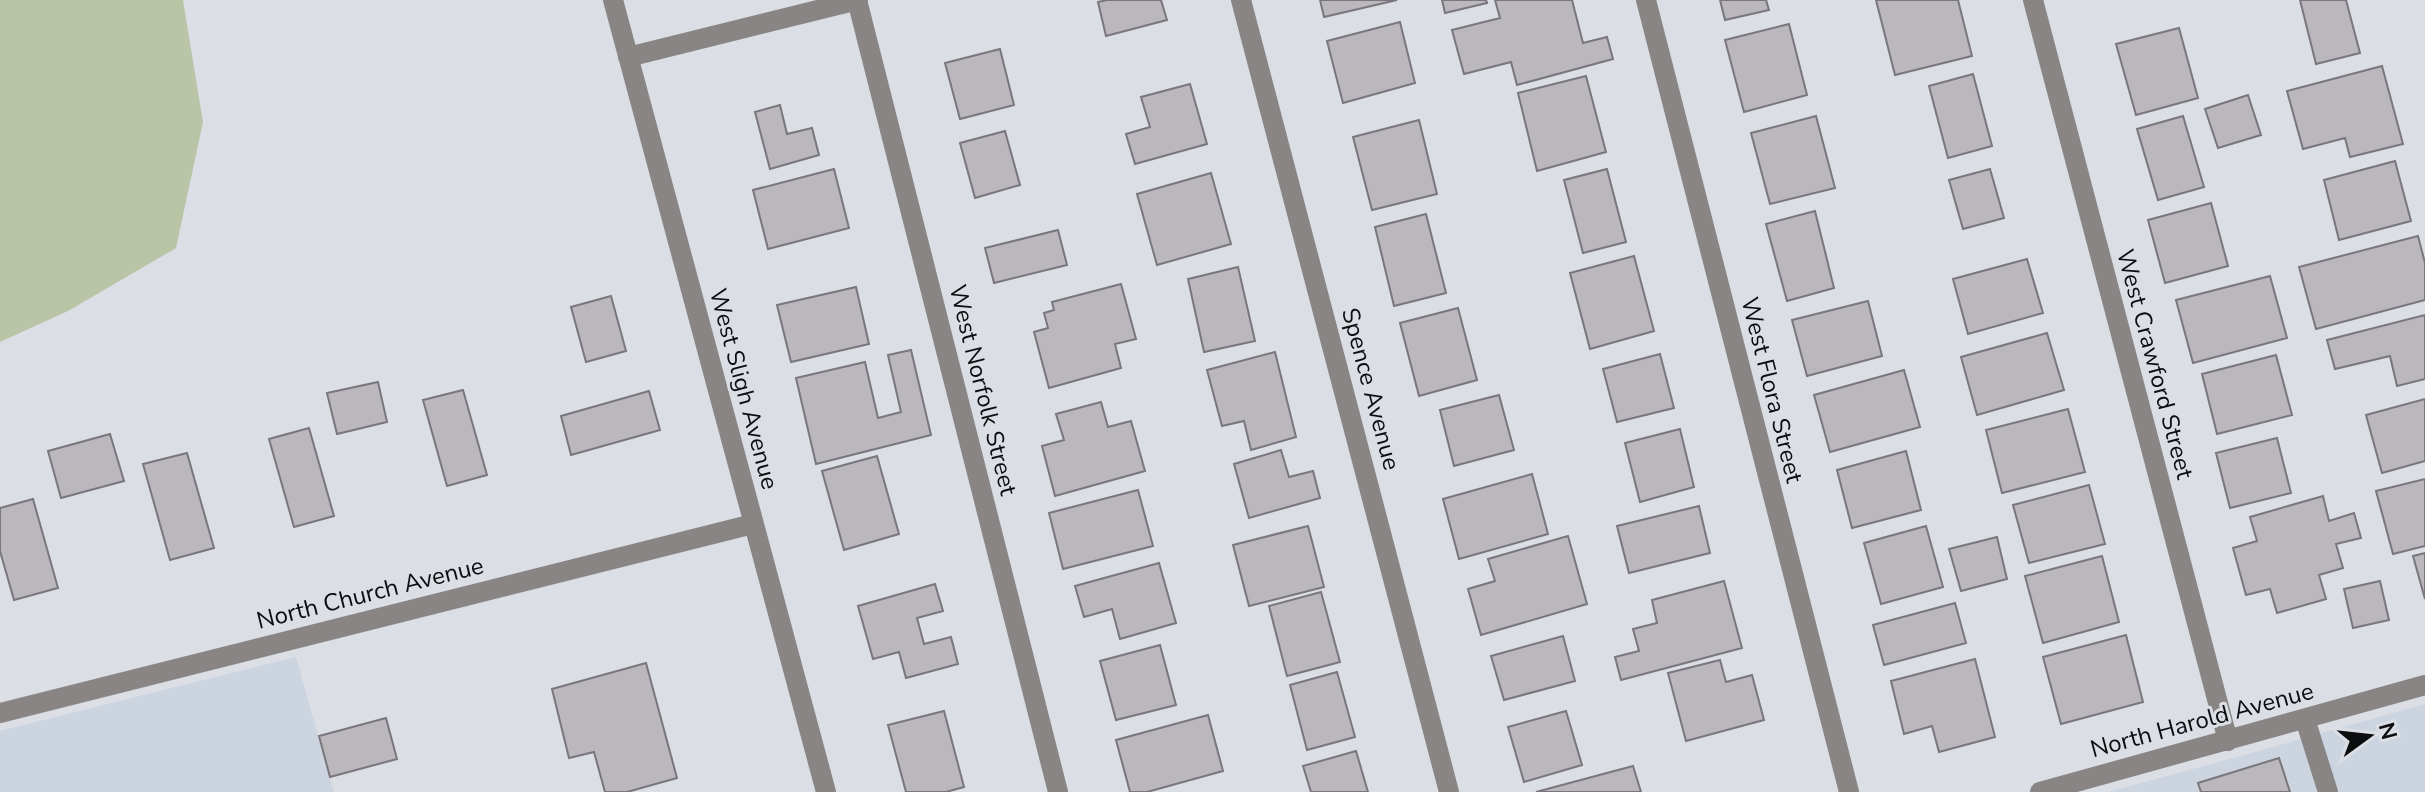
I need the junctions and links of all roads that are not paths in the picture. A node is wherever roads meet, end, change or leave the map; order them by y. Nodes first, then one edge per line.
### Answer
1 (613, 0) edge
2 (857, 0) edge
3 (1241, 0) edge
4 (1646, 0) edge
5 (2033, 0) edge
6 (628, 57) junction
7 (753, 524) junction
8 (2425, 685) edge
9 (0, 713) edge
10 (2305, 719) junction
11 (2228, 741) junction
12 (826, 792) edge
13 (1058, 792) edge
14 (1449, 792) edge
15 (1849, 792) edge
16 (2040, 792) edge
17 (2328, 792) edge

1 - 6 street, West Sligh Avenue
2 - 6 street
2 - 13 street, West Norfolk Street
3 - 14 street, Spence Avenue
4 - 15 street, West Flora Street
5 - 11 street, West Crawford Street
6 - 7 street, West Sligh Avenue
7 - 9 street, North Church Avenue
7 - 12 street, West Sligh Avenue
8 - 10 street, North Harold Avenue
10 - 11 street, North Harold Avenue
10 - 17 street
11 - 16 street, North Harold Avenue

